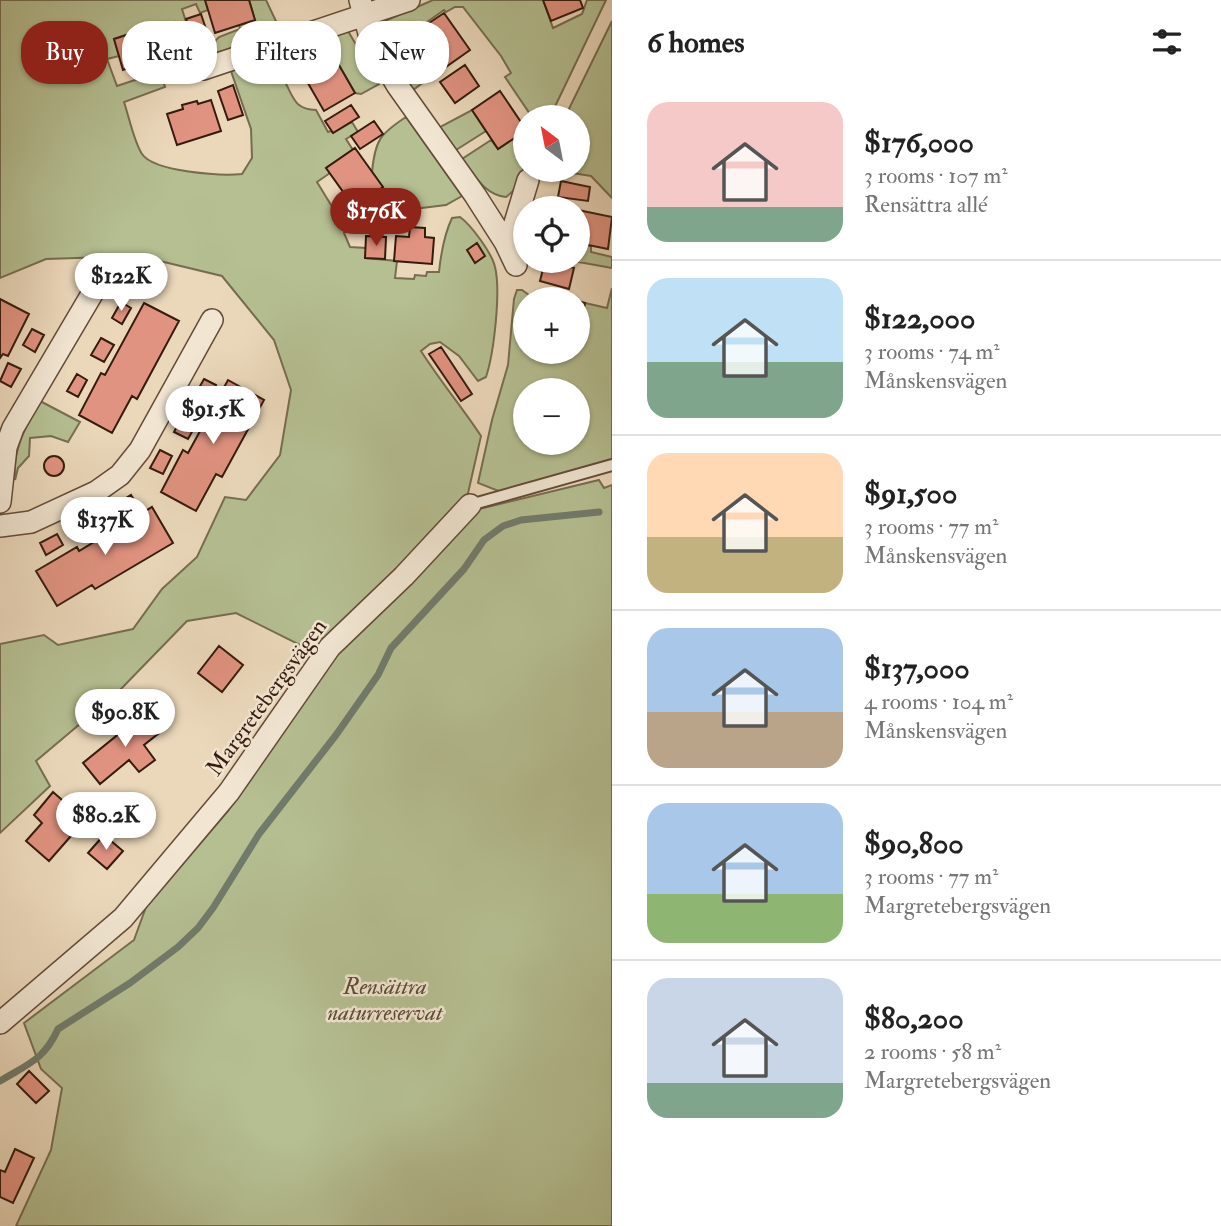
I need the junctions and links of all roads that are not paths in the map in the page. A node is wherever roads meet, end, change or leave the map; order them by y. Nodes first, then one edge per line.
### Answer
1 (409, 0) edge
2 (362, 7) edge
3 (217, 64) edge
4 (527, 182) edge
5 (505, 242) junction
6 (513, 259) edge
7 (92, 294) dead end
8 (212, 320) dead end
9 (612, 466) edge
10 (0, 502) edge
11 (470, 505) joint
12 (0, 526) edge
13 (0, 1023) edge

1 - 2 street
2 - 3 street
2 - 5 street
4 - 5 street
5 - 6 street
7 - 10 street
8 - 12 street
9 - 11 lane, Margretebergsvägen
11 - 13 street, Margretebergsvägen

